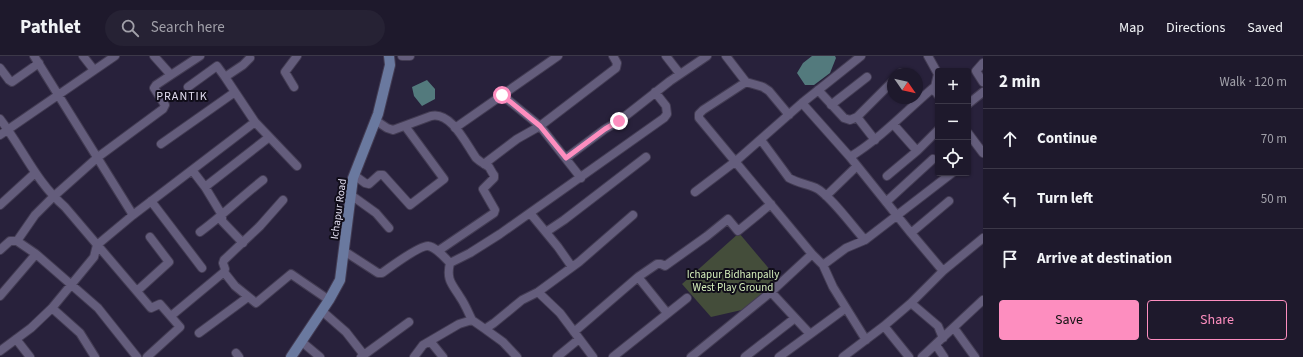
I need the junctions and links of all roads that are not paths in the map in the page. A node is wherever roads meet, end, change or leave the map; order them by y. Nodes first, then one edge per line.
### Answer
1 (83, 56) edge
2 (115, 56) edge
3 (154, 56) edge
4 (200, 56) edge
5 (297, 56) edge
6 (389, 56) edge
7 (402, 56) edge
8 (410, 56) edge
9 (556, 56) edge
10 (613, 56) edge
11 (666, 56) edge
12 (707, 56) edge
13 (726, 56) edge
14 (861, 56) edge
15 (928, 56) edge
16 (249, 57) edge
17 (37, 60) edge
18 (983, 63) edge
19 (0, 68) edge
20 (935, 69) edge
21 (94, 70) junction
22 (680, 74) junction
23 (171, 75) junction
24 (225, 77) junction
25 (867, 77) dead end
26 (746, 82) junction
27 (983, 82) edge
28 (188, 87) dead end
29 (294, 87) dead end
30 (887, 87) edge
31 (818, 90) junction
32 (935, 91) edge
33 (235, 92) junction
34 (655, 92) junction
35 (983, 92) edge
36 (59, 94) junction
37 (502, 95) junction
38 (971, 102) edge
39 (802, 103) junction
40 (831, 105) junction
41 (789, 115) junction
42 (857, 117) junction
43 (0, 119) edge
44 (375, 120) junction
45 (254, 122) junction
46 (894, 125) junction
47 (405, 126) junction
48 (540, 126) junction
49 (455, 128) junction
50 (8, 129) junction
51 (935, 133) edge
52 (0, 135) edge
53 (971, 137) edge
54 (268, 138) junction
55 (760, 140) junction
56 (876, 140) junction
57 (161, 144) dead end
58 (917, 151) junction
59 (983, 153) edge
60 (98, 157) junction
61 (646, 157) dead end
62 (850, 157) junction
63 (566, 158) junction
64 (933, 159) dead end
65 (736, 161) junction
66 (484, 164) junction
67 (297, 166) dead end
68 (857, 166) junction
69 (192, 170) junction
70 (35, 173) junction
71 (354, 175) junction
72 (887, 176) dead end
73 (948, 176) edge
74 (580, 178) junction
75 (263, 180) dead end
76 (205, 187) junction
77 (695, 192) dead end
78 (351, 195) junction
79 (826, 196) junction
80 (53, 197) junction
81 (284, 200) dead end
82 (151, 201) junction
83 (949, 201) dead end
84 (886, 202) junction
85 (771, 204) junction
86 (0, 205) edge
87 (530, 213) junction
88 (133, 215) junction
89 (222, 215) junction
90 (633, 215) dead end
91 (897, 216) junction
92 (389, 228) dead end
93 (200, 232) dead end
94 (546, 232) junction
95 (911, 233) junction
96 (150, 237) dead end
97 (983, 238) edge
98 (865, 240) junction
99 (17, 241) junction
100 (243, 243) junction
101 (97, 245) junction
102 (0, 250) edge
103 (344, 251) junction
104 (438, 251) junction
105 (36, 254) junction
106 (812, 254) junction
107 (450, 263) junction
108 (823, 265) junction
109 (572, 267) junction
110 (202, 268) dead end
111 (943, 271) junction
112 (224, 272) junction
113 (638, 277) junction
114 (70, 284) junction
115 (137, 291) junction
116 (538, 292) junction
117 (771, 292) junction
118 (0, 296) edge
119 (248, 297) junction
120 (687, 298) dead end
121 (329, 300) junction
122 (983, 300) edge
123 (911, 303) junction
124 (52, 308) junction
125 (846, 308) junction
126 (322, 311) junction
127 (667, 313) junction
128 (171, 316) junction
129 (795, 318) junction
130 (472, 320) junction
131 (409, 322) dead end
132 (884, 326) junction
133 (954, 328) junction
134 (485, 329) junction
135 (199, 334) dead end
136 (810, 334) junction
137 (576, 335) junction
138 (943, 338) junction
139 (16, 339) junction
140 (866, 340) junction
141 (430, 341) junction
142 (302, 342) junction
143 (936, 344) junction
144 (0, 351) edge
145 (363, 356) edge
146 (4, 357) edge
147 (30, 357) edge
148 (95, 357) edge
149 (137, 357) edge
150 (147, 357) edge
151 (291, 357) edge
152 (320, 357) edge
153 (414, 357) edge
154 (444, 357) edge
155 (516, 357) edge
156 (557, 357) edge
157 (593, 357) edge
158 (613, 357) edge
159 (691, 357) edge
160 (745, 357) edge
161 (779, 357) edge
162 (843, 357) edge
163 (909, 357) edge
164 (922, 357) edge
165 (944, 357) edge
166 (975, 357) edge

1 - 21 street
2 - 21 street
3 - 23 street
4 - 23 street
5 - 29 street
6 - 44 street, Ichapur Road
7 - 8 street
9 - 37 street
10 - 48 street
11 - 22 street
12 - 22 street
13 - 26 street
14 - 31 street
15 - 20 street
16 - 24 street
17 - 19 street
17 - 36 street
18 - 27 street
21 - 36 street
22 - 34 street
23 - 60 street
24 - 28 street
24 - 33 street
25 - 40 street
26 - 41 street
26 - 65 street
30 - 42 street
31 - 39 street
31 - 40 street
32 - 46 street
33 - 45 street
33 - 57 street
34 - 63 street
34 - 74 street
35 - 38 street
36 - 50 street
36 - 60 street
37 - 48 street
37 - 49 street
39 - 41 street
39 - 62 street
40 - 42 street
41 - 55 street
42 - 56 street
43 - 50 street
44 - 47 street
44 - 71 street, Ichapur Road
45 - 54 street
45 - 69 street
46 - 56 street
46 - 58 street
47 - 49 street
47 - 71 street
48 - 63 street
48 - 66 street
49 - 66 street
50 - 52 street
50 - 70 street
51 - 58 street
53 - 59 street
54 - 67 street
54 - 76 street
55 - 65 street
55 - 79 street
56 - 62 street
58 - 72 street
60 - 80 street
60 - 88 street
61 - 94 street
62 - 68 street
63 - 74 street
64 - 84 street
65 - 77 street
65 - 85 street
66 - 104 street
68 - 79 street
68 - 84 street
69 - 76 street
69 - 82 street
70 - 80 street
70 - 86 street
71 - 78 street, Ichapur Road
73 - 91 street
74 - 87 street
75 - 89 street
76 - 89 street
78 - 92 street
78 - 103 street, Ichapur Road
79 - 98 street
80 - 99 street
80 - 101 street
81 - 100 street
82 - 88 street
82 - 110 street
83 - 95 street
84 - 91 street
85 - 106 street
85 - 113 street
87 - 94 street
87 - 107 street
88 - 101 street
89 - 93 street
89 - 100 street
90 - 109 street
91 - 95 street
91 - 98 street
94 - 109 street
95 - 111 street
96 - 115 street
97 - 111 street
98 - 108 street
99 - 102 street
99 - 105 street
100 - 112 street
101 - 114 street
101 - 115 street
103 - 104 street
103 - 121 street, Ichapur Road
104 - 107 street
105 - 114 street
105 - 118 street
106 - 108 street
106 - 117 street
107 - 130 street
108 - 125 street
109 - 116 street
111 - 123 street
112 - 119 street
112 - 128 street
113 - 127 street
113 - 137 street
114 - 124 street
114 - 149 street
115 - 128 street
116 - 134 street
116 - 137 street
117 - 129 street
117 - 159 street
119 - 121 street
119 - 135 street
120 - 127 street
121 - 126 street, Ichapur Road
122 - 133 street
123 - 132 street
123 - 138 street
124 - 139 street
124 - 148 street
125 - 136 street
125 - 140 street
126 - 142 street, Ichapur Road
126 - 145 street
127 - 158 street
128 - 150 street
129 - 136 street
129 - 160 street
130 - 134 street
130 - 141 street
131 - 145 street
132 - 140 street
132 - 163 street
133 - 138 street
133 - 166 street
134 - 155 street
136 - 161 street
137 - 156 street
137 - 157 street
138 - 143 street
139 - 144 street
139 - 147 street
140 - 162 street
141 - 153 street
141 - 154 street
142 - 151 street, Ichapur Road
142 - 152 street
143 - 164 street
143 - 165 street
144 - 146 street

